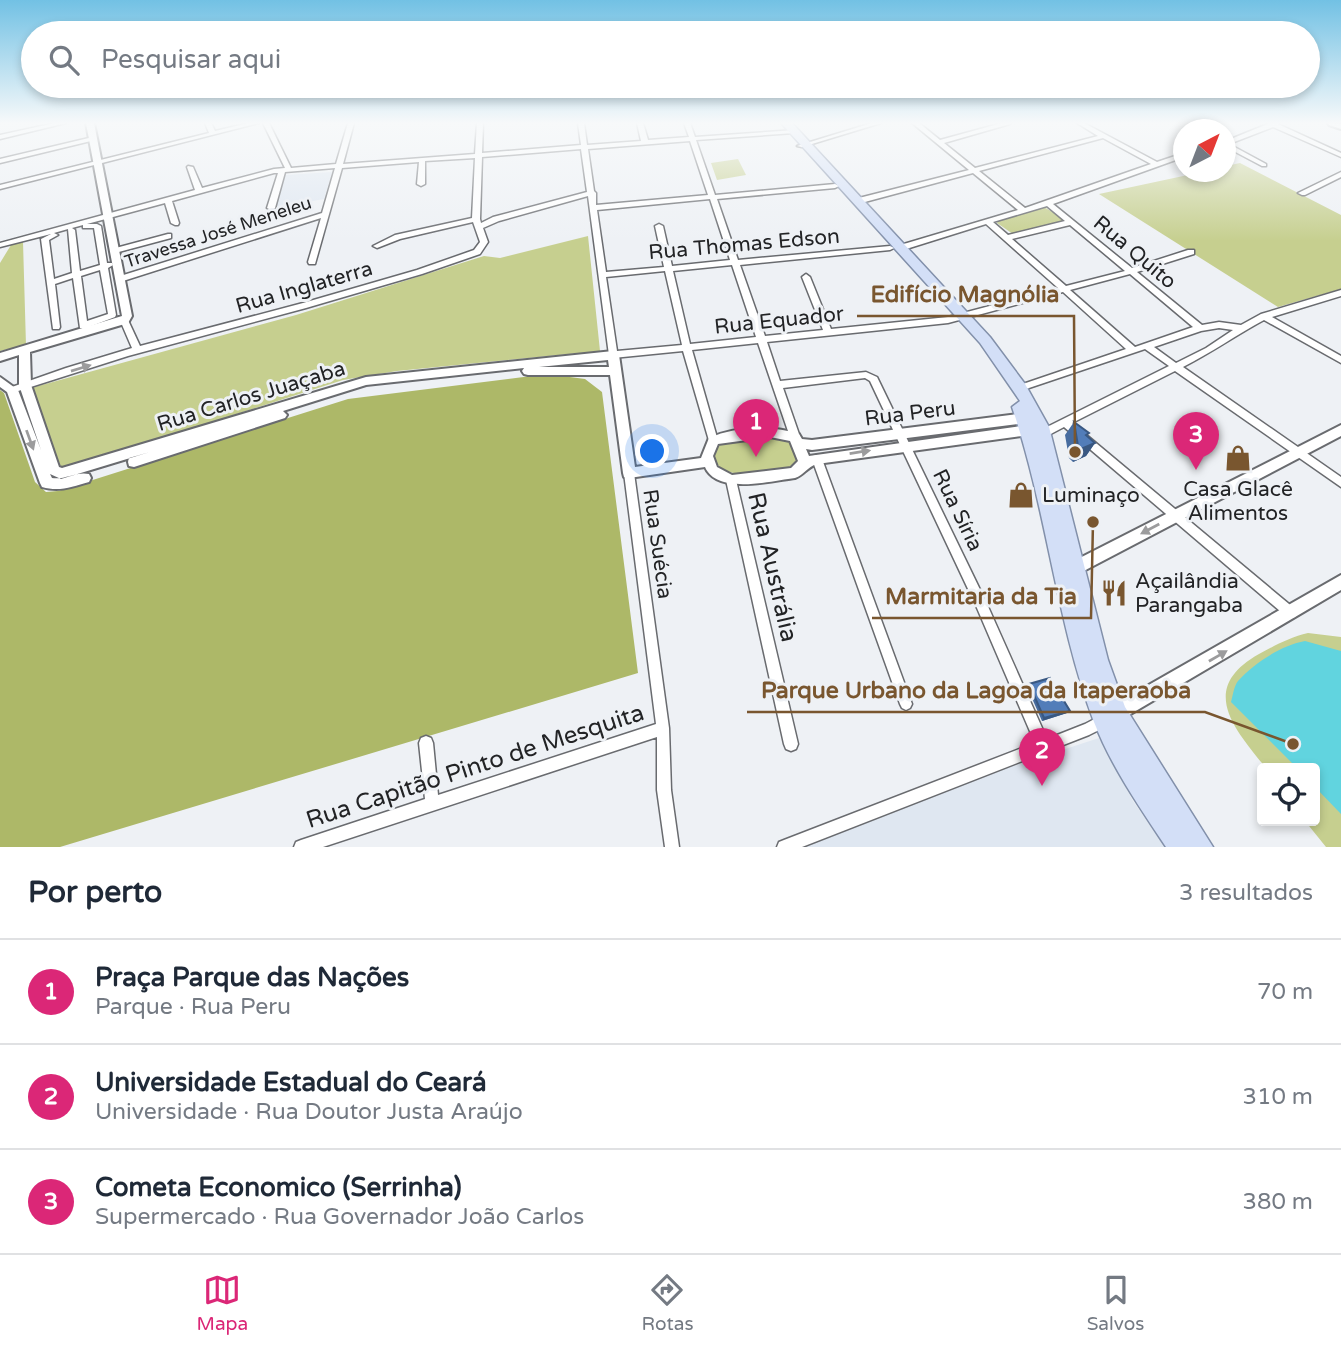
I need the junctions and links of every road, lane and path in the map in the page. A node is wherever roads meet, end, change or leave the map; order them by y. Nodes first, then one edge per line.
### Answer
1 (96, 163) joint
2 (282, 163) edge
3 (339, 163) edge
4 (403, 163) edge
5 (422, 163) edge
6 (479, 163) edge
7 (587, 163) edge
8 (700, 163) edge
9 (817, 163) edge
10 (820, 163) edge
11 (966, 163) edge
12 (1004, 163) edge
13 (1152, 163) edge
14 (1160, 163) edge
15 (1256, 163) edge
16 (1155, 164) junction
17 (1264, 165) dead end
18 (190, 167) dead end
19 (337, 168) junction
20 (285, 170) junction
21 (976, 170) junction
22 (1341, 174) edge
23 (421, 184) dead end
24 (835, 186) junction
25 (0, 187) edge
26 (199, 190) junction
27 (592, 193) junction
28 (1302, 193) dead end
29 (713, 198) junction
30 (168, 199) junction
31 (858, 201) junction
32 (1048, 203) junction
33 (271, 208) dead end
34 (593, 208) junction
35 (1023, 210) junction
36 (325, 214) junction
37 (107, 216) junction
38 (988, 222) junction
39 (1071, 222) junction
40 (175, 223) dead end
41 (477, 223) junction
42 (659, 226) dead end
43 (71, 230) junction
44 (168, 236) dead end
45 (1006, 238) junction
46 (0, 245) edge
47 (377, 246) dead end
48 (895, 248) junction
49 (1191, 252) dead end
50 (116, 257) junction
51 (312, 262) dead end
52 (735, 263) junction
53 (103, 267) junction
54 (670, 269) junction
55 (1129, 272) junction
56 (77, 274) junction
57 (601, 275) junction
58 (806, 277) dead end
59 (120, 279) junction
60 (52, 282) junction
61 (1062, 289) junction
62 (1341, 293) edge
63 (1265, 316) junction
64 (959, 317) junction
65 (124, 320) junction
66 (56, 327) dead end
67 (1200, 328) junction
68 (1242, 328) junction
69 (828, 332) junction
70 (761, 340) junction
71 (1148, 347) junction
72 (687, 348) junction
73 (24, 350) junction
74 (137, 350) junction
75 (1135, 351) junction
76 (613, 355) junction
77 (0, 357) edge
78 (1341, 360) edge
79 (584, 363) junction
80 (1175, 366) junction
81 (615, 371) junction
82 (0, 381) edge
83 (25, 385) junction
84 (776, 385) junction
85 (1020, 388) junction
86 (12, 390) junction
87 (1064, 422) junction
88 (1032, 427) junction
89 (1341, 430) edge
90 (209, 433) junction
91 (797, 440) junction
92 (903, 440) junction
93 (713, 441) junction
94 (1298, 452) junction
95 (811, 460) junction
96 (707, 462) junction
97 (629, 472) junction
98 (731, 480) junction
99 (1341, 483) edge
100 (1174, 516) junction
101 (1069, 571) junction
102 (1341, 582) edge
103 (1291, 613) junction
104 (906, 704) dead end
105 (1110, 716) junction
106 (663, 728) junction
107 (426, 743) dead end
108 (791, 744) dead end
109 (1043, 746) junction
110 (432, 804) junction
111 (301, 847) edge
112 (672, 847) edge
113 (784, 847) edge
114 (1180, 847) edge
115 (1201, 847) edge

1 - 25 street
1 - 37 street
2 - 20 street
3 - 19 street
4 - 19 street
5 - 23 street
6 - 41 street, Rua Inglaterra
7 - 27 street, Rua Suécia
8 - 29 street
9 - 24 main road
10 - 31 main road
11 - 21 street
12 - 21 street
13 - 16 street
14 - 16 street, Rua Thomas Edson
15 - 17 street
16 - 32 street, Rua Thomas Edson
18 - 26 street
19 - 20 street
19 - 36 street
20 - 26 street
20 - 33 street
21 - 31 street
21 - 35 street
22 - 28 street
24 - 29 street
24 - 48 main road
26 - 30 street
27 - 34 street, Rua Suécia
27 - 41 street
29 - 34 street
29 - 52 street
30 - 37 street
30 - 40 street
31 - 48 main road
32 - 35 street, Rua Thomas Edson
32 - 39 street, Rua Quito
34 - 57 street, Rua Suécia
35 - 38 street, Rua Thomas Edson
36 - 51 street
36 - 59 street, Travessa José Meneleu
37 - 46 street
37 - 50 street
38 - 45 street
38 - 48 street, Rua Thomas Edson
39 - 45 street
39 - 55 street, Rua Quito
41 - 47 street
41 - 74 street, Rua Inglaterra
42 - 54 street
43 - 53 street
43 - 56 street
43 - 60 street
44 - 50 street
45 - 61 street
48 - 52 street, Rua Thomas Edson
48 - 64 main road
49 - 55 street, Rua Equador
50 - 53 street
50 - 59 street
52 - 54 street, Rua Thomas Edson
52 - 70 street
53 - 56 street
53 - 56 street
54 - 57 street, Rua Thomas Edson
54 - 72 street
55 - 61 street, Rua Equador
55 - 67 street, Rua Quito
56 - 60 street
57 - 76 street, Rua Suécia
58 - 69 street
59 - 65 street
60 - 66 street
61 - 64 street, Rua Equador
61 - 75 street
62 - 63 street, Rua Peru
63 - 68 street, Rua Peru
63 - 78 street
64 - 69 street, Rua Equador
64 - 85 main road
64 - 88 main road
65 - 73 street
65 - 74 street
67 - 68 street
67 - 71 street
68 - 80 street, Rua Peru
69 - 70 street, Rua Equador
70 - 72 street, Rua Equador
70 - 84 street
71 - 75 street
71 - 80 street
72 - 76 street, Rua Equador
72 - 93 street
73 - 77 street
73 - 83 street, Rua Carlos Juaçaba
83 -> 74 street, Rua Inglaterra
75 - 85 street
76 - 79 street, Rua Carlos Juaçaba
76 - 81 street, Rua Suécia
79 - 81 street, Rua Carlos Juaçaba
79 - 90 street, Rua Carlos Juaçaba
80 - 87 street, Rua Peru
80 - 94 street
81 - 97 street, Rua Suécia
82 - 86 street
83 - 86 street, Rua Inglaterra
83 - 90 street, Rua Carlos Juaçaba
84 - 91 street
84 - 92 street, Rua Síria
85 - 88 main road
86 -> 90 street, Rua Carlos Juaçaba
87 - 88 street, Rua Peru
87 - 100 street
88 - 92 street, Rua Peru
88 - 101 main road
89 - 94 street
91 - 92 street, Rua Peru
91 - 93 street, Rua Peru
91 - 95 street
95 -> 92 street, Rua Peru
92 - 109 street, Rua Síria
93 - 96 street
94 - 99 street
94 - 100 street
95 - 98 street, Rua Peru
95 - 104 street
96 - 97 street
96 - 98 street
97 - 106 street, Rua Suécia
98 - 108 street, Rua Austrália
100 -> 101 street
100 - 103 street
101 - 105 main road
102 - 103 street
105 -> 103 street
105 - 109 street
105 - 114 main road
105 - 115 main road
106 - 110 street, Rua Capitão Pinto de Mesquita
106 - 112 street, Rua Suécia
107 - 110 street
109 - 113 street
110 - 111 street, Rua Capitão Pinto de Mesquita

